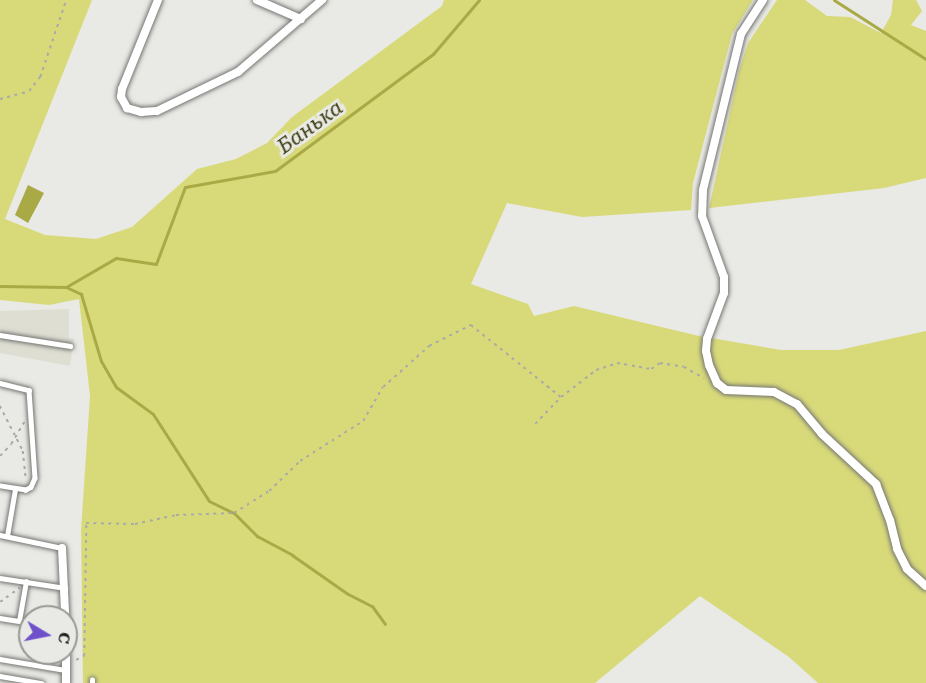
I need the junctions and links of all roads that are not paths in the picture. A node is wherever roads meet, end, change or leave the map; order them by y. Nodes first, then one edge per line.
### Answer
1 (158, 0) edge
2 (257, 0) edge
3 (322, 0) edge
4 (762, 0) edge
5 (301, 19) junction
6 (0, 335) edge
7 (70, 346) dead end
8 (0, 383) edge
9 (0, 486) edge
10 (15, 489) junction
11 (0, 535) edge
12 (7, 536) junction
13 (62, 548) joint
14 (0, 578) edge
15 (26, 582) junction
16 (926, 586) edge
17 (65, 588) junction
18 (22, 605) edge
19 (65, 605) edge
20 (0, 618) edge
21 (18, 621) edge
22 (0, 659) edge
23 (66, 665) edge
24 (66, 670) junction
25 (0, 676) edge
26 (41, 683) edge
27 (66, 683) edge

1 - 5 street
2 - 5 street
3 - 5 street
4 - 16 street
6 - 7 lane
8 - 10 lane
9 - 10 lane
10 - 12 lane
11 - 12 lane
12 - 13 lane
13 - 17 street
14 - 15 lane
15 - 17 lane
15 - 18 lane
17 - 19 street
20 - 21 lane
22 - 24 lane
23 - 24 street
24 - 27 street
25 - 26 lane

